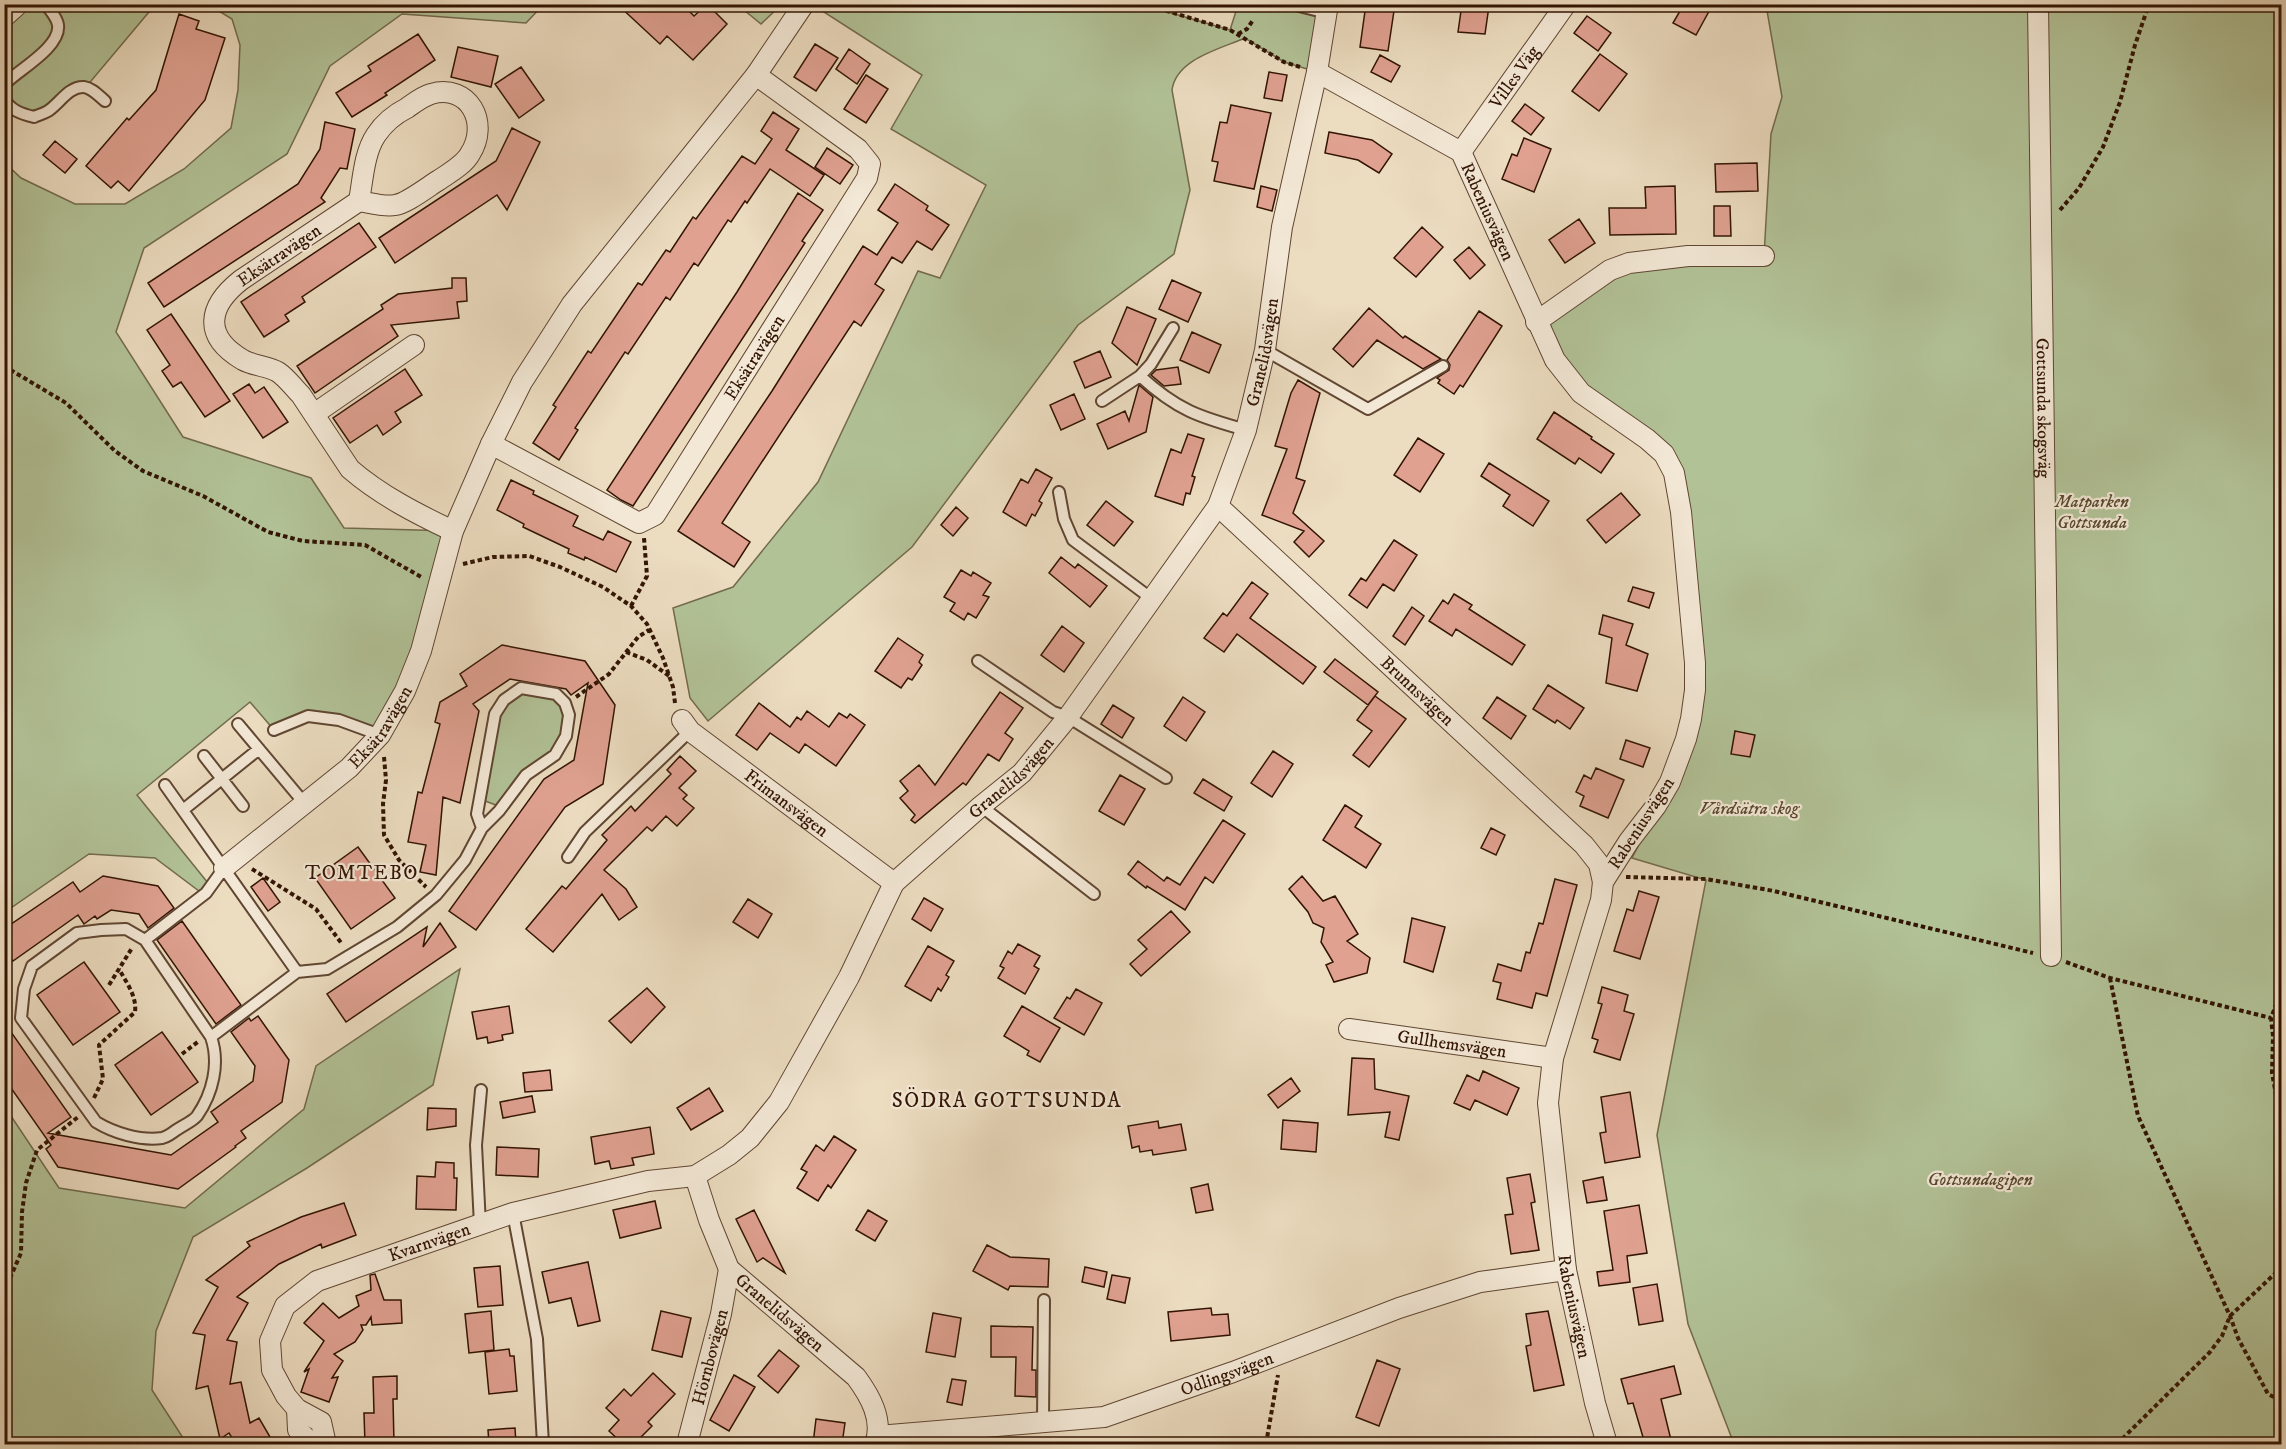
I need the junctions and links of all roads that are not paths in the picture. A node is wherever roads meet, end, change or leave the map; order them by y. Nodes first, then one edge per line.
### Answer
1 (14, 4) edge
2 (46, 4) edge
3 (804, 4) edge
4 (1566, 4) edge
5 (2037, 4) edge
6 (1295, 5) edge
7 (1328, 9) edge
8 (4, 13) edge
9 (1317, 72) junction
10 (756, 75) junction
11 (4, 86) edge
12 (4, 98) edge
13 (105, 101) dead end
14 (1461, 152) junction
15 (359, 201) junction
16 (1764, 256) dead end
17 (1536, 322) junction
18 (1173, 328) dead end
19 (414, 345) dead end
20 (1265, 350) junction
21 (1443, 366) dead end
22 (1140, 376) junction
23 (1102, 401) dead end
24 (314, 414) junction
25 (1246, 430) junction
26 (491, 444) junction
27 (1059, 492) dead end
28 (1218, 506) junction
29 (453, 531) junction
30 (1152, 599) junction
31 (978, 662) dead end
32 (1068, 717) junction
33 (238, 724) dead end
34 (686, 725) joint
35 (274, 730) dead end
36 (380, 735) junction
37 (259, 749) junction
38 (204, 756) dead end
39 (1166, 778) dead end
40 (222, 779) junction
41 (165, 785) dead end
42 (304, 804) junction
43 (243, 806) dead end
44 (981, 806) junction
45 (183, 810) junction
46 (482, 828) junction
47 (568, 857) dead end
48 (230, 864) junction
49 (1603, 882) junction
50 (894, 883) junction
51 (1094, 894) dead end
52 (145, 940) junction
53 (2051, 956) road end
54 (297, 972) junction
55 (1349, 1029) dead end
56 (211, 1037) junction
57 (1553, 1058) junction
58 (481, 1090) dead end
59 (696, 1176) junction
60 (513, 1213) junction
61 (480, 1225) junction
62 (729, 1269) junction
63 (1566, 1270) junction
64 (1044, 1300) dead end
65 (297, 1409) junction
66 (1043, 1422) junction
67 (877, 1440) edge
68 (312, 1444) edge
69 (318, 1444) edge
70 (543, 1444) edge
71 (687, 1444) edge
72 (1607, 1444) edge

1 - 8 street
2 - 11 lane
3 - 10 street, Eksätravägen
4 - 14 street, Villes Väg
5 - 53 street, Gottsunda skogsväg
6 - 7 lane
7 - 9 street, Granelidsvägen
9 - 14 street, Rabeniusvägen
9 - 20 street, Granelidsvägen
10 - 26 street, Eksätravägen
10 - 26 street, Eksätravägen
12 - 13 lane
14 - 17 street, Rabeniusvägen
15 - 15 street
15 - 24 street, Eksätravägen
16 - 17 street
17 - 49 street, Rabeniusvägen
18 - 22 lane
19 - 24 street
20 - 21 lane
20 - 25 street, Granelidsvägen
22 - 23 lane
22 - 25 lane
24 - 29 street, Eksätravägen
25 - 28 street, Granelidsvägen
26 - 29 street, Eksätravägen
27 - 30 lane
28 - 30 street, Granelidsvägen
28 - 49 street, Brunnsvägen
29 - 36 street, Eksätravägen
30 - 32 street, Granelidsvägen
31 - 32 lane
32 - 39 lane
32 - 44 street, Granelidsvägen
33 - 37 lane
34 - 47 lane
34 - 50 street, Frimansvägen
35 - 36 lane
36 - 42 street, Eksätravägen
37 - 40 lane
37 - 42 lane
38 - 40 lane
40 - 43 lane
40 - 45 lane
41 - 45 lane
42 - 48 street, Eksätravägen
44 - 50 street, Granelidsvägen
44 - 51 lane
45 - 48 lane
46 - 46 lane
46 - 54 lane
48 - 52 lane
48 - 54 lane
49 - 57 street, Rabeniusvägen
50 - 59 street, Granelidsvägen
52 - 56 lane
52 - 56 lane
54 - 56 lane
55 - 57 street, Gullhemsvägen
57 - 63 street, Rabeniusvägen
58 - 61 lane
59 - 60 street, Kvarnvägen
59 - 62 street, Granelidsvägen
60 - 61 street, Kvarnvägen
60 - 70 lane
61 - 65 street, Kvarnvägen
62 - 67 street, Granelidsvägen
62 - 71 street, Hörnbovägen
63 - 66 street, Odlingsvägen
63 - 72 street, Rabeniusvägen
64 - 66 lane
65 - 68 street, Kvarnvägen
65 - 69 street, Kvarnvägen
66 - 67 street, Odlingsvägen

